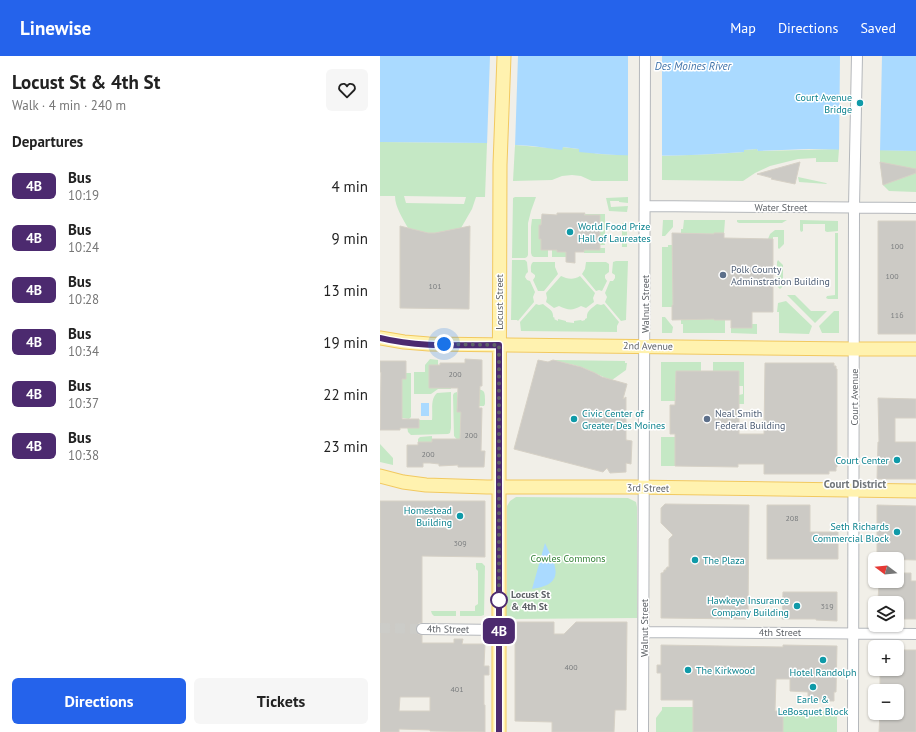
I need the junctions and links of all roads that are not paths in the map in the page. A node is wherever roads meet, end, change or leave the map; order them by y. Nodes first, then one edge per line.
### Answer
1 (646, 56) edge
2 (857, 59) edge
3 (504, 60) edge
4 (645, 206) junction
5 (854, 207) junction
6 (916, 208) edge
7 (380, 338) edge
8 (499, 345) junction
9 (645, 346) junction
10 (916, 348) edge
11 (854, 349) junction
12 (380, 476) edge
13 (499, 487) junction
14 (645, 488) junction
15 (854, 490) junction
16 (916, 491) edge
17 (422, 629) tunnel mouth
18 (499, 630) junction
19 (644, 632) junction
20 (854, 633) junction
21 (916, 634) edge
22 (499, 732) edge
23 (643, 732) edge
24 (853, 732) edge

1 - 4 street, Walnut Street
2 - 5 street, Court Avenue
3 - 8 main road, Locust Street
4 - 5 street, Water Street
4 - 9 street, Walnut Street
5 - 6 street, Water Street
5 - 11 street, Court Avenue
7 - 8 main road, 2nd Avenue
8 - 9 main road, 2nd Avenue
8 - 13 main road, Locust Street
9 - 11 main road, 2nd Avenue
9 - 14 street, Walnut Street
10 - 11 main road, 2nd Avenue
11 - 15 street, Court Avenue
12 - 13 main road, 3rd Street
13 - 14 main road, 3rd Street
13 - 18 main road, Locust Street
14 - 15 main road, 3rd Street
14 - 19 street, Walnut Street
15 - 16 main road, 3rd Street
15 - 20 street, Court Avenue
17 - 18 street, 4th Street
18 - 22 main road, Locust Street
19 - 20 street, 4th Street
19 - 23 street, Walnut Street
20 - 21 street, 4th Street
20 - 24 street, Court Avenue

